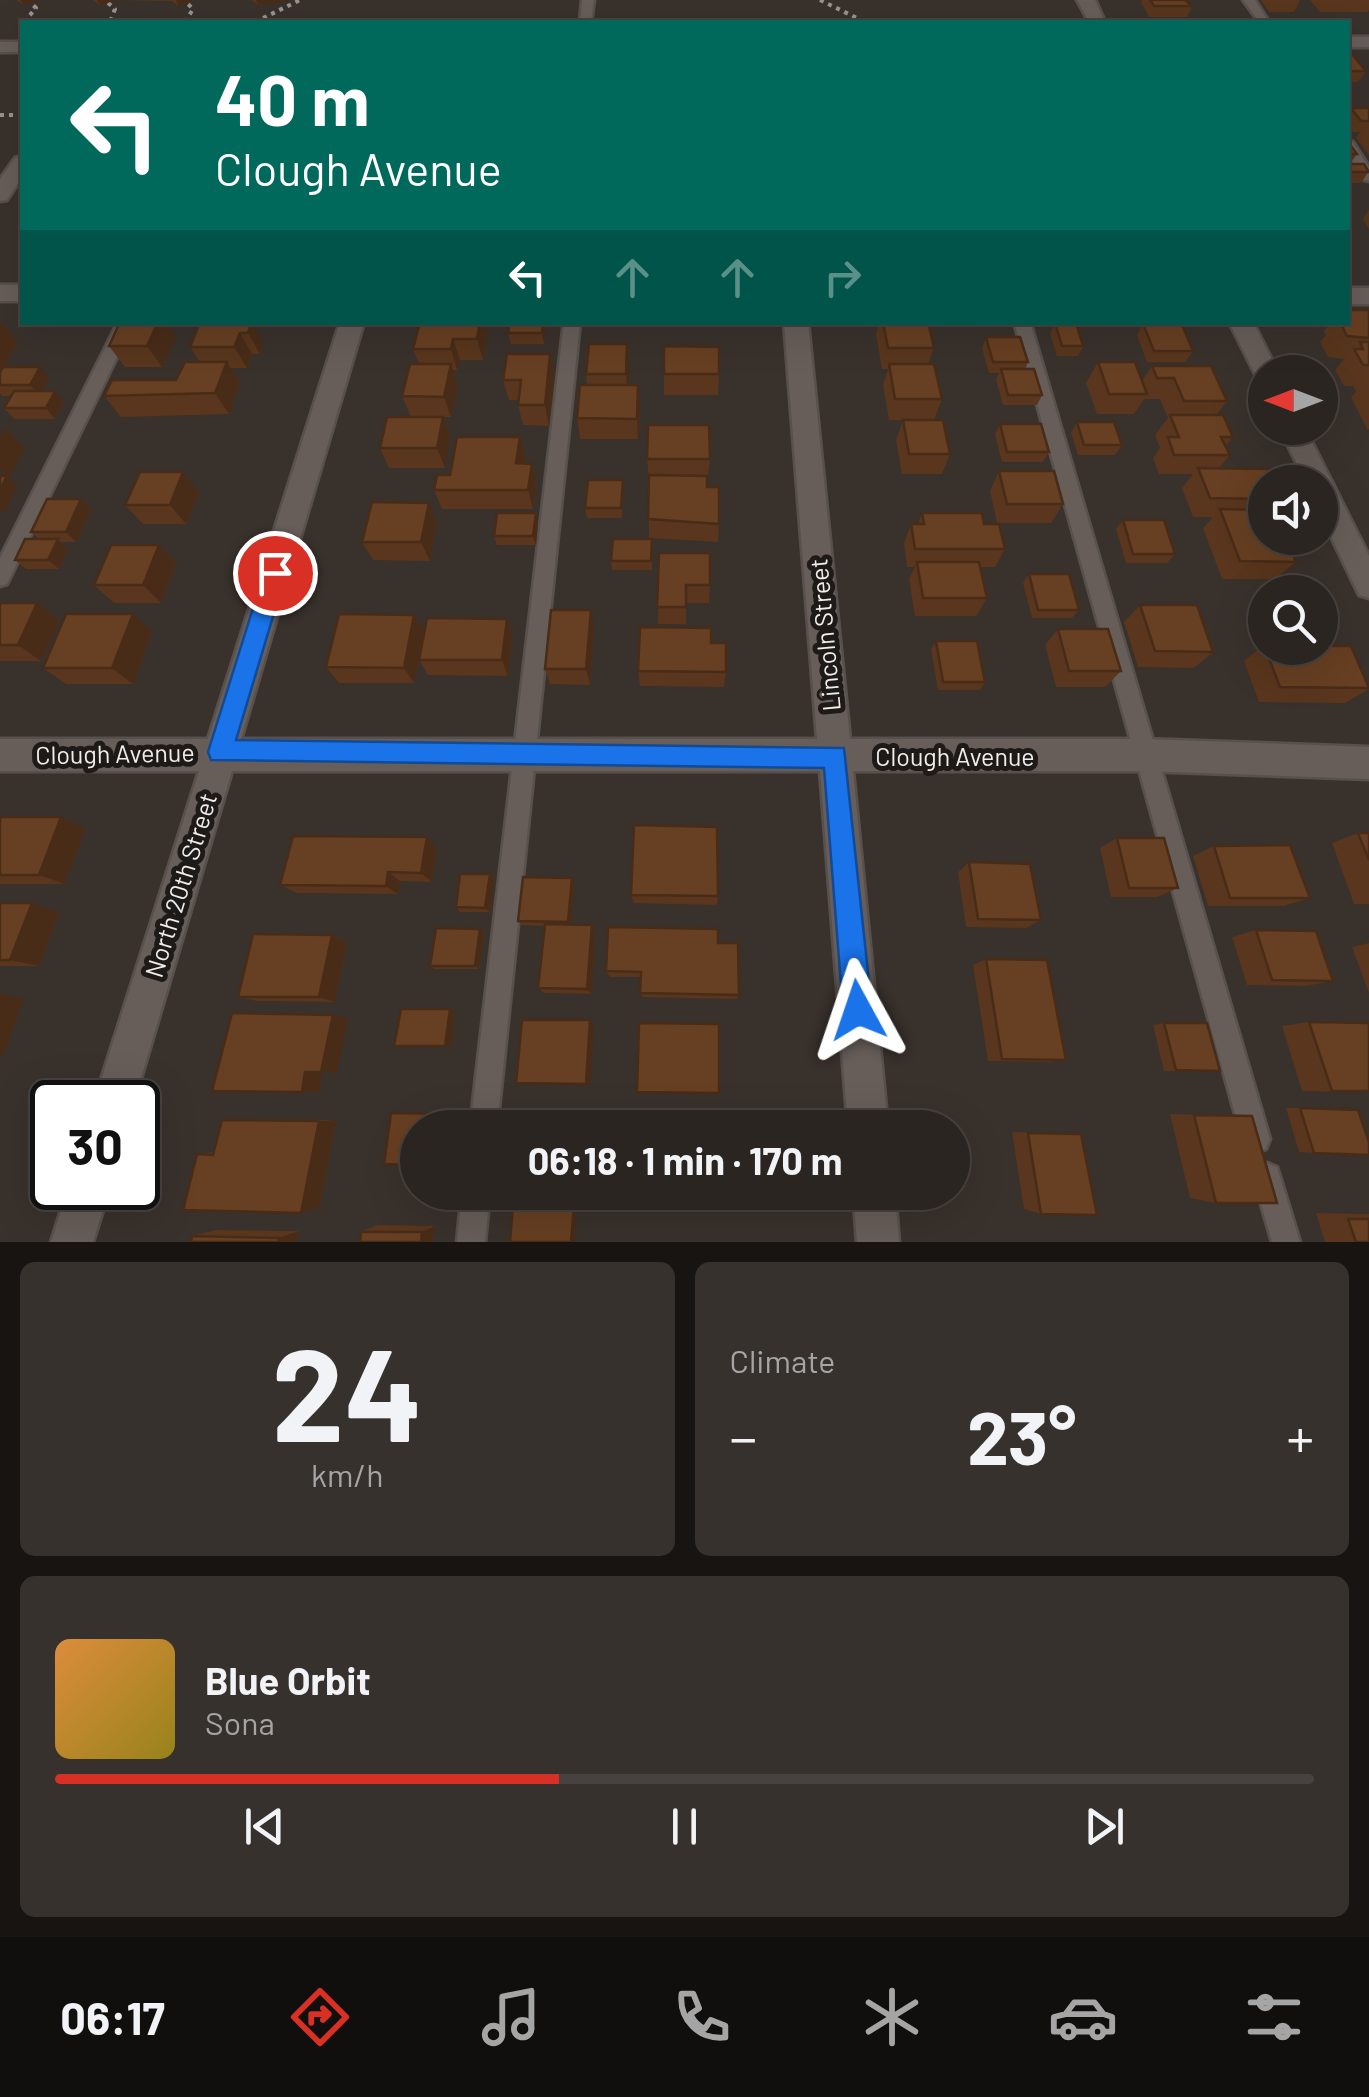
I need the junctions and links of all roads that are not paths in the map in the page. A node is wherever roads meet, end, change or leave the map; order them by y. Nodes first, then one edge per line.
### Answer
1 (1350, 148) edge
2 (20, 165) edge
3 (1369, 177) edge
4 (0, 194) edge
5 (125, 325) edge
6 (351, 325) edge
7 (572, 325) edge
8 (796, 325) edge
9 (1023, 325) edge
10 (1242, 325) edge
11 (1258, 355) edge
12 (1338, 523) edge
13 (0, 578) edge
14 (1369, 586) edge
15 (220, 752) junction
16 (524, 754) junction
17 (0, 755) edge
18 (1143, 755) junction
19 (835, 756) junction
20 (1369, 763) edge
21 (121, 1080) edge
22 (485, 1110) edge
23 (866, 1110) edge
24 (81, 1210) edge
25 (474, 1210) edge
26 (875, 1210) edge
27 (72, 1242) edge
28 (471, 1242) edge
29 (878, 1242) edge
30 (1286, 1242) edge

1 - 3 lane
2 - 4 street
5 - 13 lane
6 - 15 street, North 20th Street
7 - 16 lane
8 - 19 street, Lincoln Street
9 - 18 lane
10 - 11 street
12 - 14 street
15 - 16 street, Clough Avenue
15 - 17 street, Clough Avenue
15 - 21 street, North 20th Street
16 - 19 street, Clough Avenue
16 - 22 lane
18 - 19 street, Clough Avenue
18 - 20 street, Clough Avenue
18 - 30 lane
19 - 23 street, Lincoln Street
24 - 27 street
25 - 28 lane
26 - 29 street

